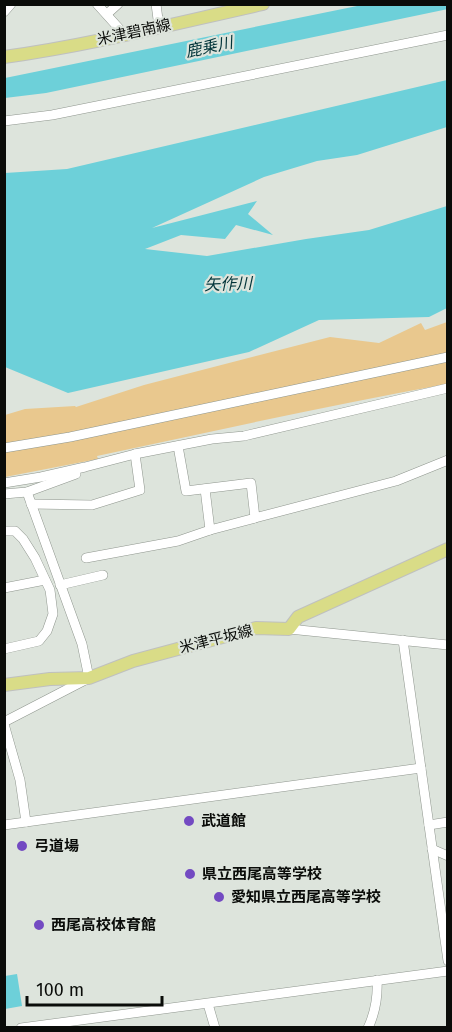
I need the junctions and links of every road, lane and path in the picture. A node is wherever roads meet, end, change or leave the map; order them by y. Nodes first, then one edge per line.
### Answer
1 (11, 4) edge
2 (97, 4) edge
3 (118, 4) edge
4 (156, 4) edge
5 (263, 4) edge
6 (4, 12) edge
7 (107, 14) junction
8 (159, 27) junction
9 (124, 34) junction
10 (447, 35) edge
11 (4, 57) edge
12 (4, 121) edge
13 (447, 357) edge
14 (447, 388) edge
15 (178, 446) junction
16 (4, 448) edge
17 (135, 454) junction
18 (447, 460) edge
19 (86, 467) junction
20 (4, 483) edge
21 (205, 489) junction
22 (27, 492) junction
23 (4, 494) edge
24 (31, 504) junction
25 (255, 518) junction
26 (210, 530) junction
27 (4, 531) edge
28 (43, 537) junction
29 (26, 544) junction
30 (447, 549) edge
31 (86, 558) dead end
32 (103, 575) dead end
33 (45, 580) junction
34 (60, 585) junction
35 (4, 588) edge
36 (289, 629) junction
37 (403, 640) junction
38 (447, 645) edge
39 (4, 650) edge
40 (89, 678) junction
41 (4, 685) edge
42 (4, 723) edge
43 (421, 768) junction
44 (26, 822) junction
45 (447, 822) edge
46 (4, 825) edge
47 (429, 825) junction
48 (432, 849) junction
49 (447, 856) edge
50 (447, 961) edge
51 (447, 971) edge
52 (377, 980) junction
53 (208, 1004) junction
54 (65, 1025) edge
55 (21, 1028) edge
56 (215, 1028) edge
57 (368, 1028) edge

1 - 6 street
2 - 7 street
3 - 7 street
4 - 8 street
5 - 8 main road, 米津碧南線
7 - 9 street
8 - 9 main road, 米津碧南線
9 - 11 main road, 米津碧南線
10 - 12 street
13 - 16 street
14 - 15 street
15 - 17 street
15 - 21 street
17 - 19 street
17 - 24 street
18 - 25 street
19 - 20 street
19 - 22 street
21 - 25 street
21 - 26 street
22 - 23 street
22 - 24 street
24 - 28 street
25 - 26 street
26 - 31 street
27 - 29 street
28 - 29 street
28 - 34 street
29 - 33 street
30 - 36 main road
32 - 34 street
33 - 35 street
33 - 39 street
34 - 40 street
36 - 37 street
36 - 40 main road, 米津平坂線
37 - 38 street
37 - 43 street
40 - 41 main road, 米津平坂線
40 - 42 street
42 - 44 street
43 - 44 street
43 - 47 street
44 - 46 street
45 - 47 street
47 - 48 street
48 - 49 street
48 - 50 street
51 - 52 street
52 - 53 street
52 - 57 street
53 - 54 street
53 - 56 street
54 - 55 street

